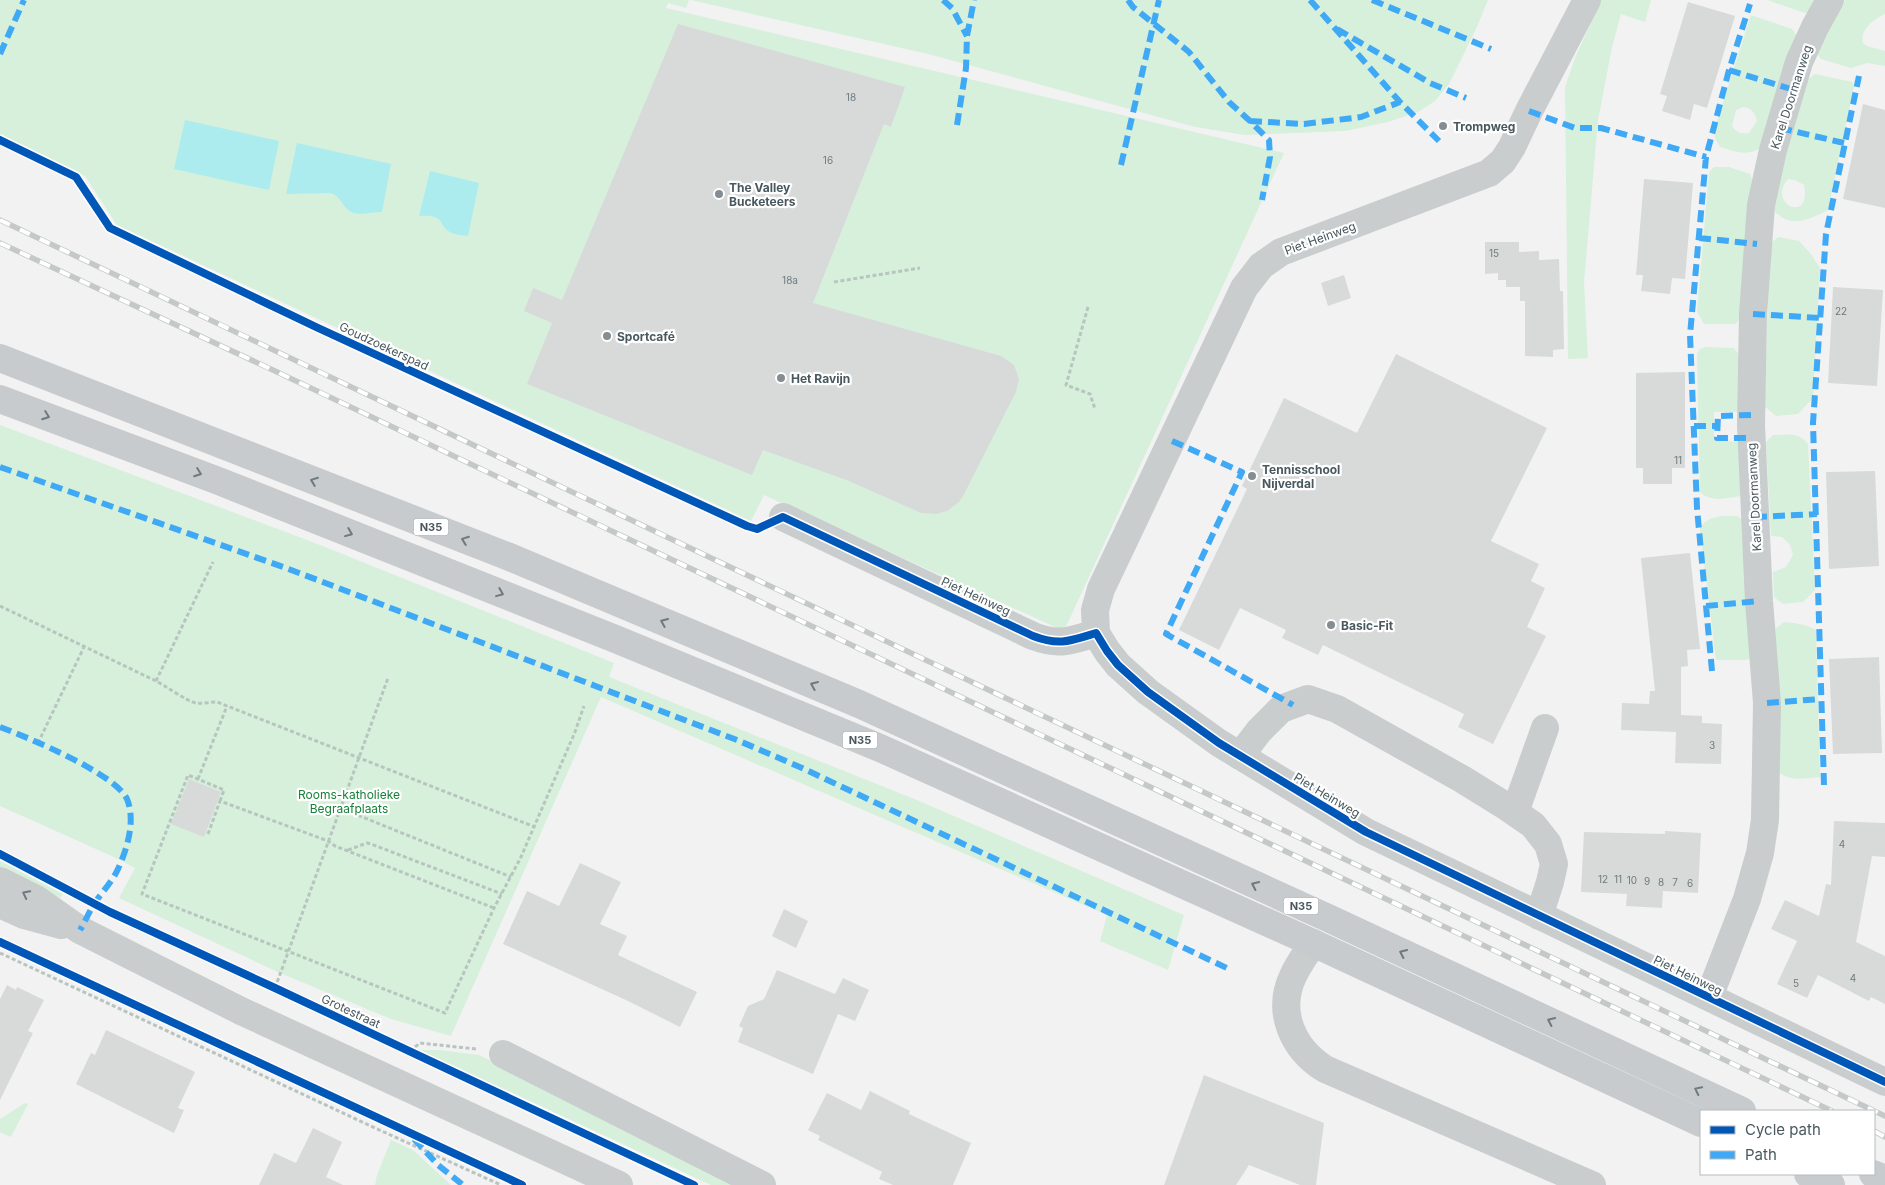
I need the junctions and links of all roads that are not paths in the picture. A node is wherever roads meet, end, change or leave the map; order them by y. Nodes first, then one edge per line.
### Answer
1 (1587, 0) edge
2 (1830, 0) edge
3 (0, 358) edge
4 (0, 399) edge
5 (783, 518) dead end
6 (1096, 633) junction
7 (1545, 728) dead end
8 (1240, 756) junction
9 (1515, 812) junction
10 (0, 880) edge
11 (0, 904) edge
12 (1539, 916) junction
13 (80, 930) junction
14 (1313, 943) junction
15 (1709, 997) junction
16 (503, 1054) road end
17 (1885, 1082) edge
18 (1740, 1110) edge
19 (1700, 1123) edge
20 (1810, 1175) edge
21 (619, 1185) edge
22 (762, 1185) edge
23 (1592, 1185) edge
24 (1831, 1185) edge

1 - 6 street, Piet Heinweg
2 - 15 street, Karel Doormanweg
18 -> 3 main road, N35
4 -> 14 main road, N35
5 - 6 street, Piet Heinweg
6 - 8 street, Piet Heinweg
7 - 9 street
8 - 9 street
8 - 12 street, Piet Heinweg
9 - 12 street
13 -> 10 street
11 - 13 street
12 - 15 street, Piet Heinweg
13 - 21 street
14 - 19 main road, N35
14 - 23 street
15 - 17 street, Piet Heinweg
16 - 22 street
20 - 24 main road

